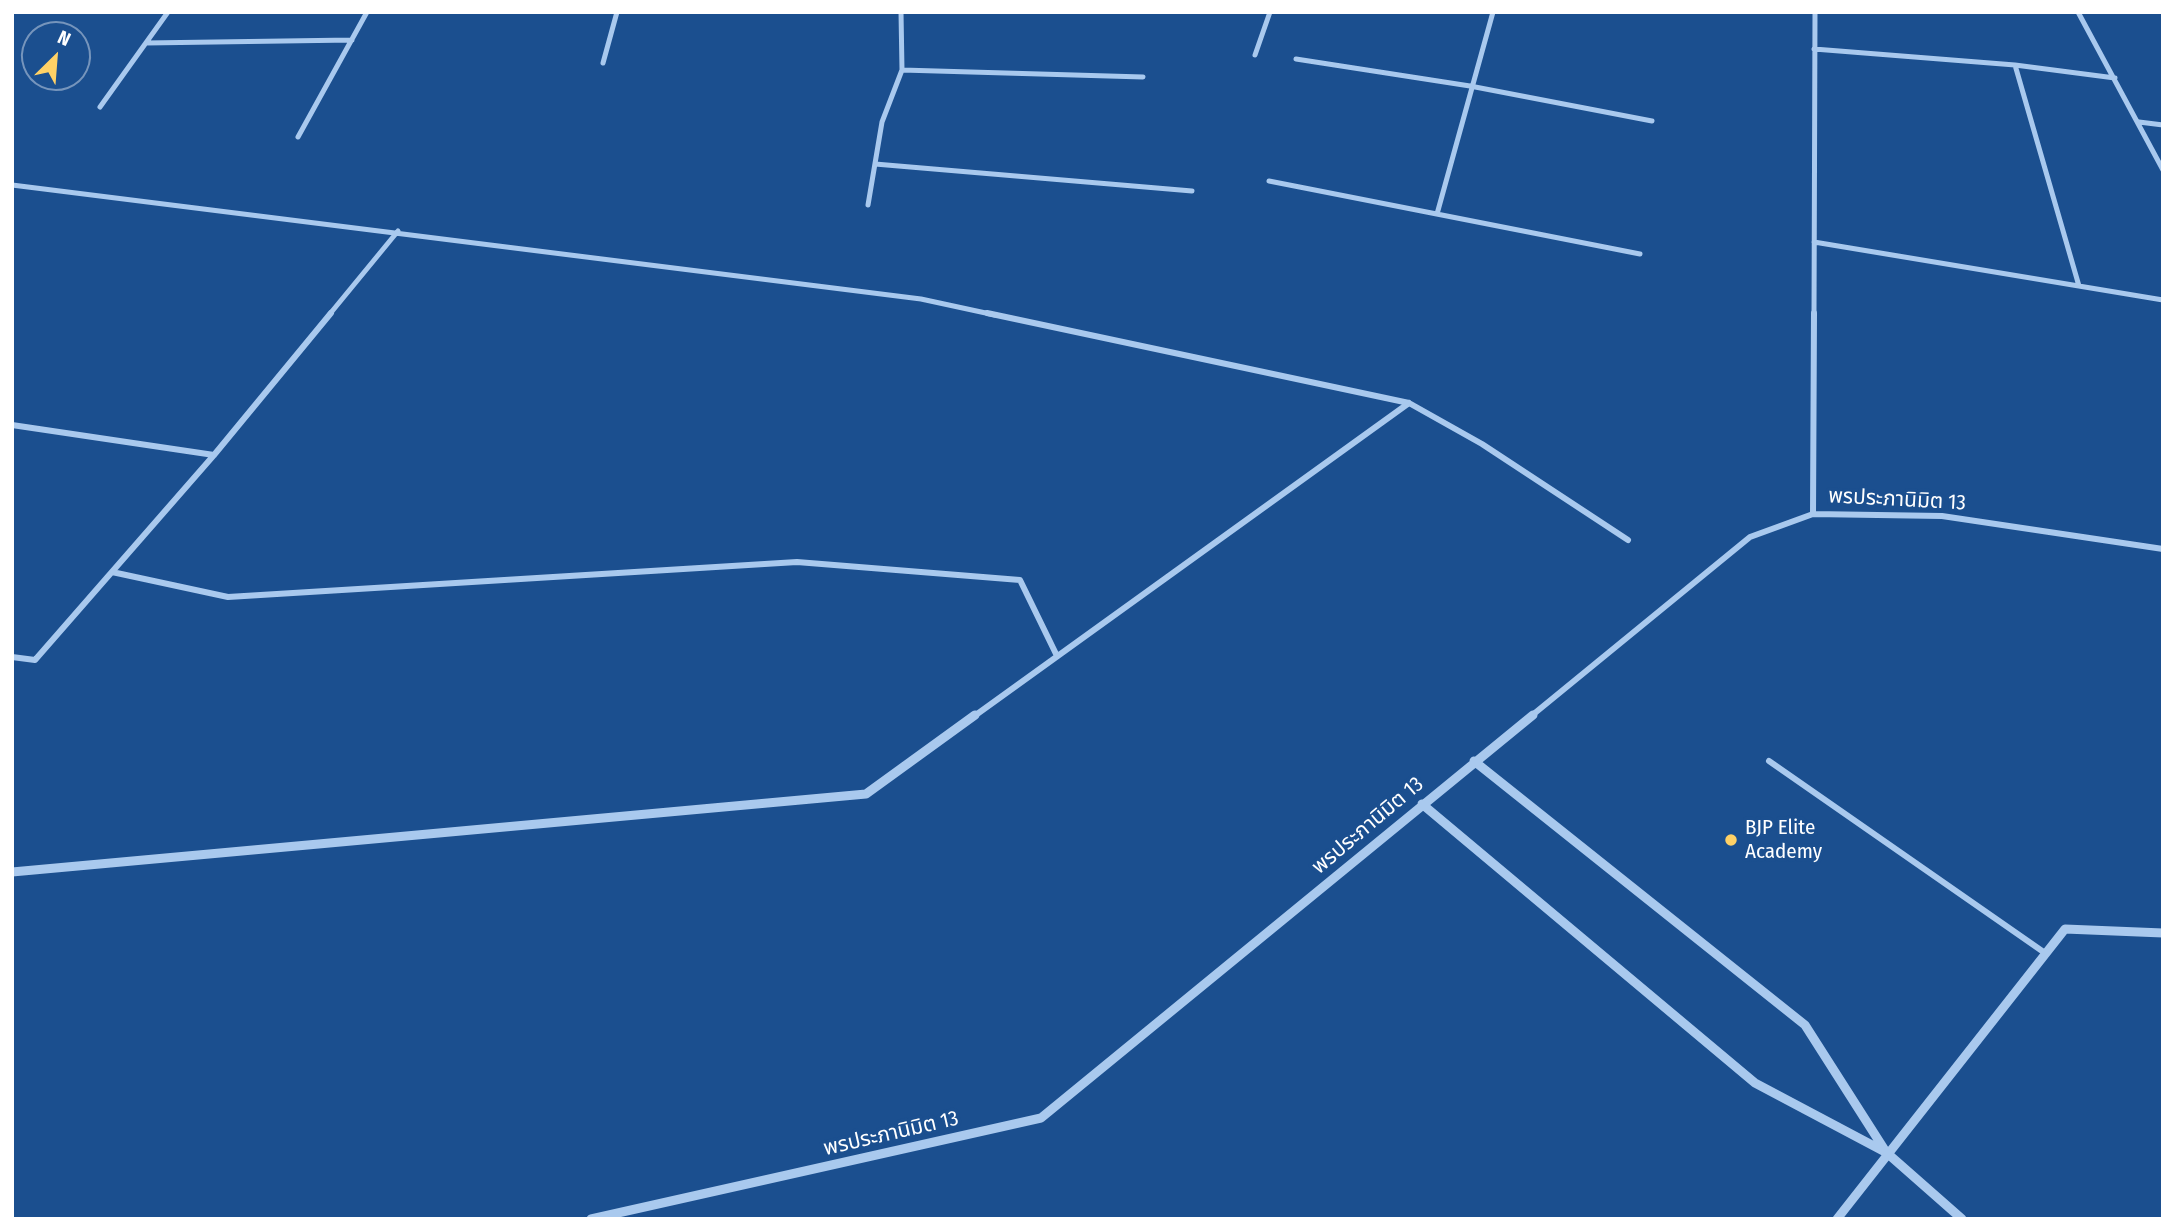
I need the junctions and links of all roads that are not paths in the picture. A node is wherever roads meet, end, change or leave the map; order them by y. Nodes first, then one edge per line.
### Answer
1 (168, 12) edge
2 (367, 12) edge
3 (617, 12) edge
4 (901, 12) edge
5 (1270, 12) edge
6 (1493, 12) edge
7 (1815, 12) edge
8 (2078, 12) edge
9 (352, 40) junction
10 (146, 44) junction
11 (1814, 49) junction
12 (1255, 55) dead end
13 (1296, 60) dead end
14 (603, 63) dead end
15 (2015, 65) junction
16 (902, 71) junction
17 (1143, 77) dead end
18 (2115, 78) junction
19 (1469, 86) junction
20 (100, 107) dead end
21 (1651, 121) dead end
22 (2139, 122) junction
23 (2163, 125) edge
24 (298, 137) dead end
25 (875, 164) junction
26 (2163, 170) edge
27 (1269, 181) dead end
28 (12, 185) edge
29 (1192, 191) dead end
30 (868, 205) dead end
31 (1437, 214) junction
32 (398, 231) junction
33 (1814, 242) junction
34 (1640, 254) dead end
35 (2079, 286) junction
36 (2163, 300) edge
37 (1409, 403) junction
38 (12, 425) edge
39 (214, 455) junction
40 (1813, 514) junction
41 (1628, 540) dead end
42 (2163, 549) edge
43 (112, 572) junction
44 (1058, 656) junction
45 (12, 657) edge
46 (1474, 761) junction
47 (1769, 761) dead end
48 (1422, 804) junction
49 (12, 872) edge
50 (2163, 933) edge
51 (2045, 953) junction
52 (1887, 1153) junction
53 (592, 1219) edge
54 (1837, 1219) edge
55 (1962, 1219) edge

1 - 10 street
2 - 9 street
3 - 14 street
4 - 16 street
5 - 12 street
6 - 19 street
7 - 11 street
8 - 18 street
9 - 10 street
9 - 24 street
10 - 20 street
11 - 15 street
11 - 33 street
13 - 19 street
15 - 18 street
15 - 35 street
16 - 17 street
16 - 25 street
18 - 22 street
19 - 21 street
19 - 31 street
22 - 23 street
22 - 26 street
25 - 29 street
25 - 30 street
27 - 31 street
28 - 32 street
31 - 34 street
32 - 37 street
32 - 39 street
33 - 35 street
33 - 40 street
35 - 36 street
37 - 41 street
37 - 44 street
38 - 39 street
39 - 43 street
40 - 42 street, พรประภานิมิต 13
40 - 46 street, พรประภานิมิต 13
43 - 44 street
43 - 45 street
44 - 49 street
46 - 48 street, พรประภานิมิต 13
46 - 52 street
47 - 51 lane
48 - 52 street
48 - 53 street, พรประภานิมิต 13
50 - 51 street
51 - 52 street
52 - 54 street
52 - 55 street

